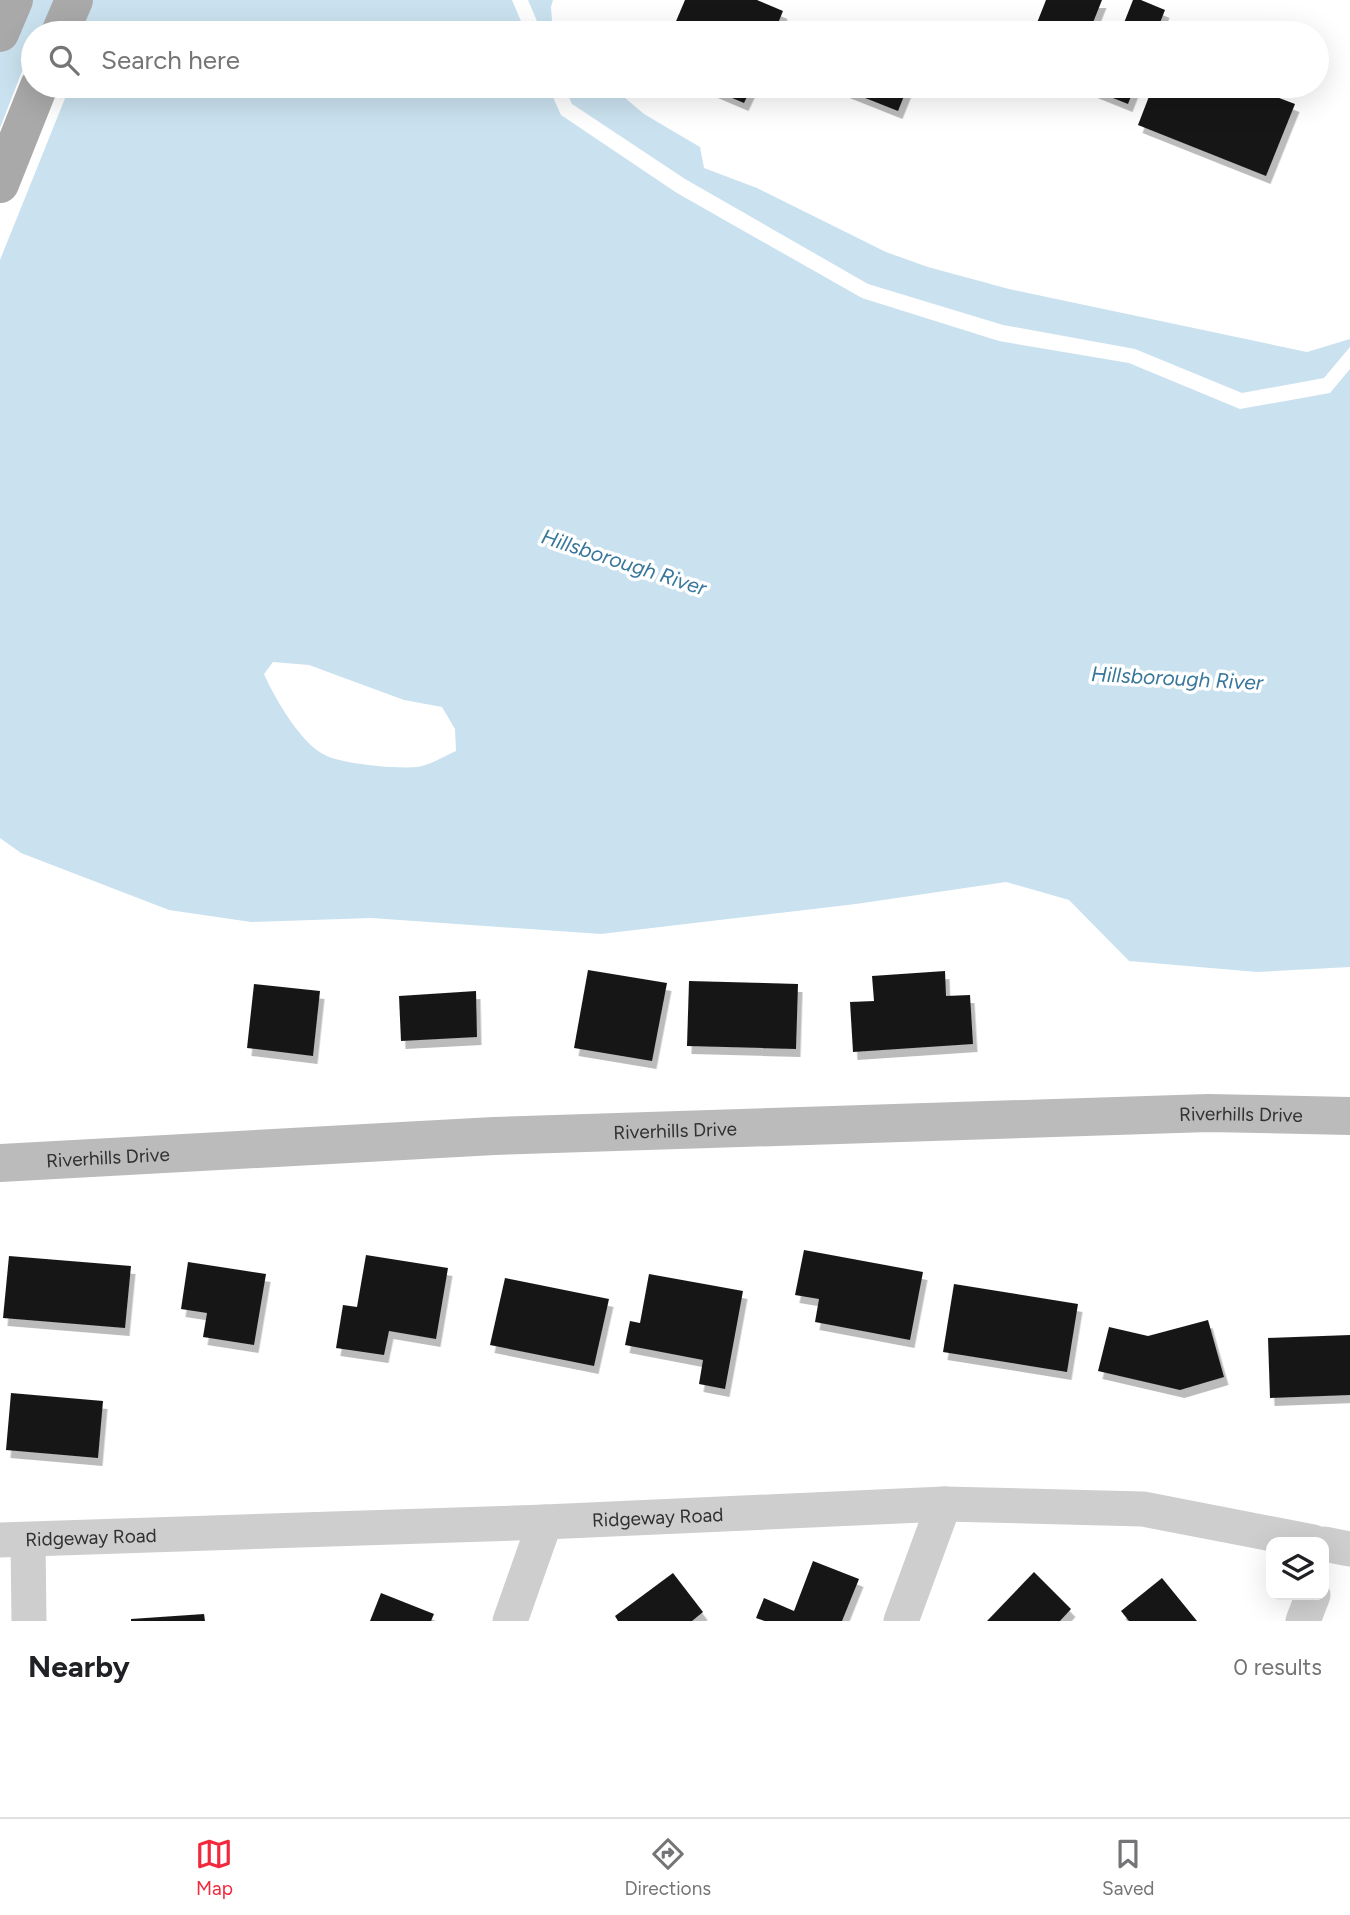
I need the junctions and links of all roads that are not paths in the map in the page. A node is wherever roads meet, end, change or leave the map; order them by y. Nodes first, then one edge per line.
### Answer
1 (14, 0) edge
2 (74, 0) edge
3 (65, 21) edge
4 (0, 33) edge
5 (34, 98) edge
6 (0, 184) edge
7 (1350, 1116) edge
8 (0, 1163) edge
9 (944, 1504) junction
10 (545, 1522) junction
11 (1269, 1537) edge
12 (14, 1540) edge
13 (1311, 1600) edge
14 (29, 1621) edge
15 (510, 1621) edge
16 (901, 1621) edge
17 (1303, 1621) edge

1 - 4 main road
2 - 3 main road
5 - 6 main road
7 - 8 street, Riverhills Drive
9 - 10 street, Ridgeway Road
9 - 11 street, Ridgeway Road
9 - 16 street
10 - 12 street, Ridgeway Road
10 - 15 street
12 - 14 street
13 - 17 street

